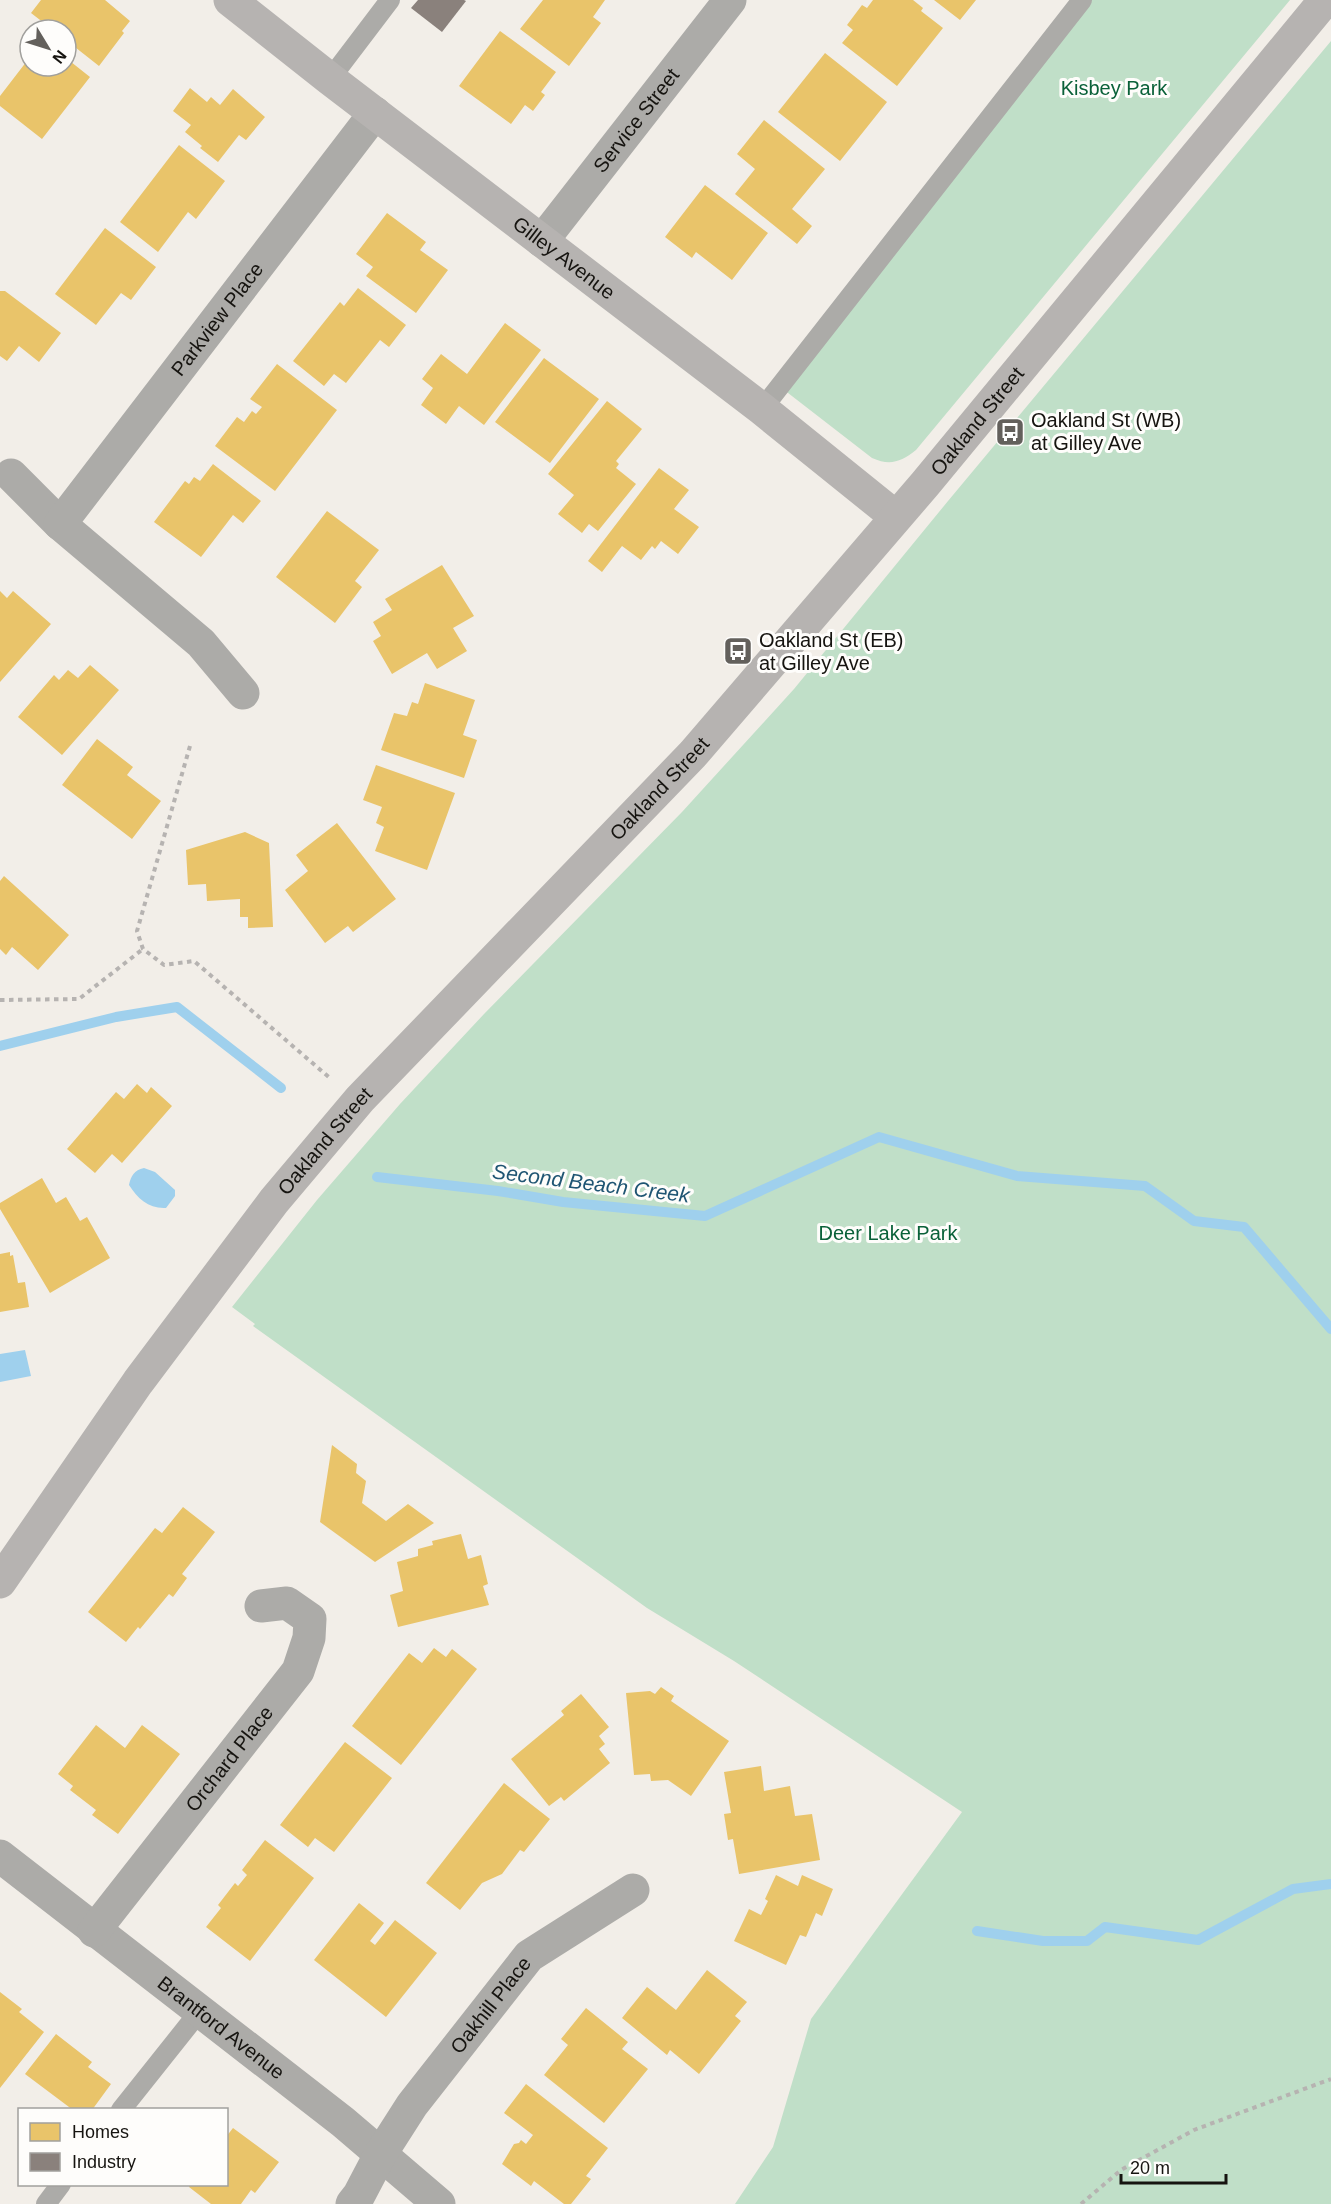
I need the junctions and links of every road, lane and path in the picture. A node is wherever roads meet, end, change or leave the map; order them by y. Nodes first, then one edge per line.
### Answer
1 (230, 0) edge
2 (390, 0) edge
3 (730, 0) edge
4 (1082, 0) edge
5 (1325, 0) edge
6 (330, 79) junction
7 (375, 113) junction
8 (542, 241) junction
9 (762, 409) junction
10 (11, 475) dead end
11 (896, 517) junction
12 (60, 524) junction
13 (243, 693) dead end
14 (190, 746) dead end
15 (142, 949) junction
16 (0, 1000) edge
17 (360, 1099) junction
18 (0, 1582) edge
19 (261, 1606) dead end
20 (0, 1857) edge
21 (633, 1890) dead end
22 (94, 1930) junction
23 (198, 2012) junction
24 (1331, 2079) edge
25 (122, 2108) edge
26 (380, 2155) junction
27 (60, 2186) edge
28 (46, 2204) edge
29 (352, 2204) edge
30 (439, 2204) edge
31 (1081, 2204) edge

1 - 6 street, Gilley Avenue
2 - 6 lane
3 - 8 street, Service Street
4 - 9 lane
5 - 11 street, Oakland Street
6 - 7 street, Gilley Avenue
7 - 8 street, Gilley Avenue
7 - 12 street, Parkview Place
8 - 9 street, Gilley Avenue
9 - 11 street, Gilley Avenue
10 - 12 street
11 - 17 street, Oakland Street
12 - 13 street
14 - 15 path
15 - 16 path
15 - 17 path
17 - 18 street, Oakland Street
19 - 22 street, Orchard Place
20 - 22 street, Brantford Avenue
21 - 26 street, Oakhill Place
22 - 23 street, Brantford Avenue
23 - 25 lane
23 - 26 street, Brantford Avenue
24 - 31 path
26 - 29 street, Oakhill Place
26 - 30 street, Brantford Avenue
27 - 28 lane

